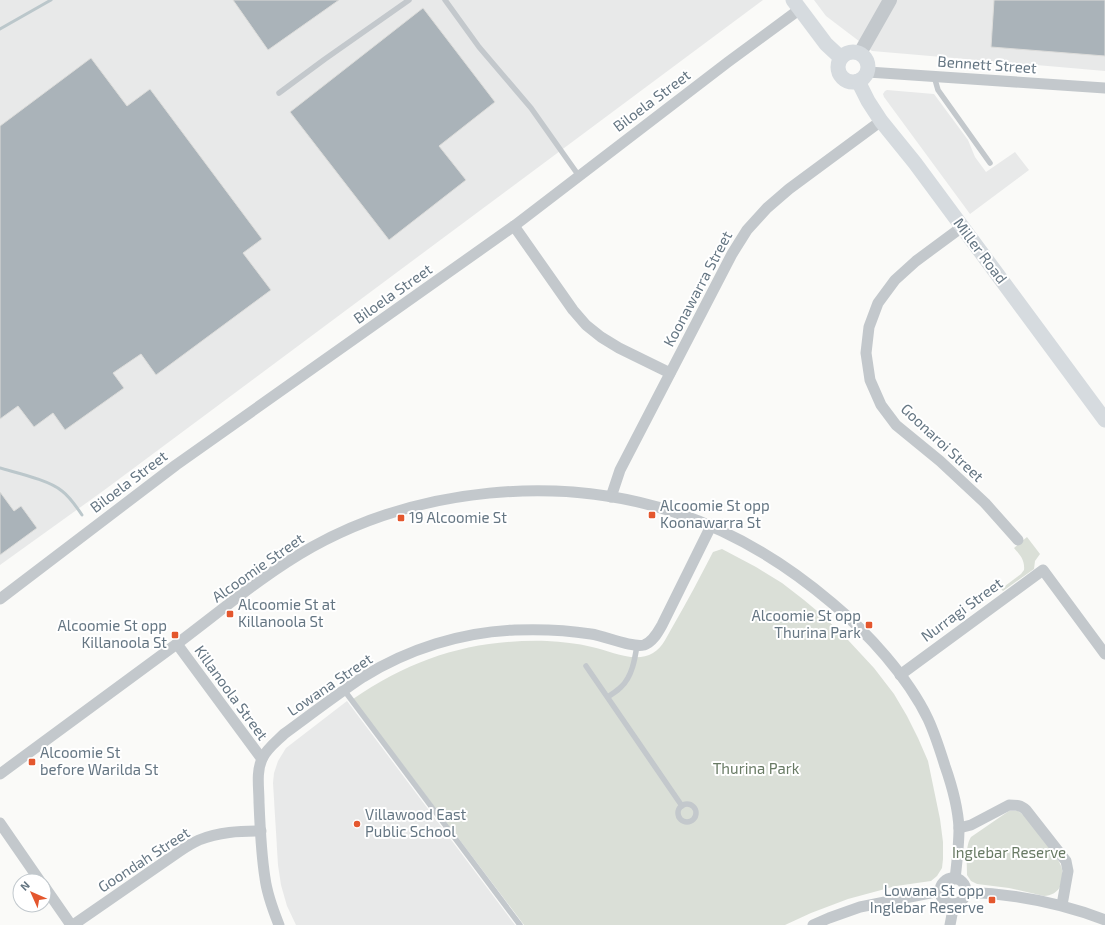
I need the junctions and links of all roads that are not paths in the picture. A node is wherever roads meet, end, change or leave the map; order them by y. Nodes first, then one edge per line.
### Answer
1 (409, 0) edge
2 (445, 0) edge
3 (890, 0) edge
4 (796, 5) edge
5 (860, 53) junction
6 (841, 58) junction
7 (863, 76) junction
8 (934, 76) junction
9 (1105, 88) edge
10 (279, 93) dead end
11 (881, 121) junction
12 (990, 163) dead end
13 (579, 176) junction
14 (514, 226) junction
15 (962, 228) junction
16 (670, 373) junction
17 (1105, 420) edge
18 (611, 497) junction
19 (711, 526) junction
20 (1018, 540) dead end
21 (0, 599) edge
22 (177, 644) junction
23 (637, 645) junction
24 (1105, 654) edge
25 (586, 666) dead end
26 (900, 675) junction
27 (344, 690) junction
28 (608, 697) junction
29 (262, 759) junction
30 (0, 774) edge
31 (682, 806) dead end
32 (0, 823) edge
33 (959, 828) junction
34 (260, 831) junction
35 (34, 873) edge
36 (955, 879) junction
37 (940, 891) junction
38 (966, 892) junction
39 (52, 897) edge
40 (954, 904) junction
41 (1062, 905) junction
42 (1105, 920) edge
43 (72, 925) edge
44 (279, 925) edge
45 (520, 925) edge
46 (813, 925) edge
47 (950, 925) edge

1 - 10 lane
2 - 13 lane
3 - 5 street
4 - 6 main road
4 - 13 street, Biloela Street
5 - 6 main road
5 - 7 main road
6 - 7 main road
7 - 8 street, Bennett Street
7 - 11 main road, Miller Road
8 - 9 street, Bennett Street
8 - 12 lane
11 - 15 main road, Miller Road
11 - 16 street, Koonawarra Street
13 - 14 street, Biloela Street
14 - 16 street
14 - 21 street, Biloela Street
15 - 17 main road, Miller Road
15 - 20 street, Goonaroi Street
16 - 18 street, Koonawarra Street
18 - 19 street, Alcoomie Street
18 - 22 street, Alcoomie Street
19 - 23 street
19 - 26 street, Alcoomie Street
22 - 29 street, Killanoola Street
22 - 30 street, Alcoomie Street
23 - 27 street, Lowana Street
23 - 28 lane
24 - 26 street, Nurragi Street
25 - 28 lane
26 - 33 street, Alcoomie Street
27 - 29 street, Lowana Street
27 - 45 lane
28 - 31 lane
29 - 34 street, Lowana Street
32 - 35 street
33 - 36 street, Alcoomie Street
33 - 41 street
34 - 43 street, Goondah Street
34 - 44 street, Lowana Street
36 - 37 street
36 - 38 street
37 - 40 street
37 - 46 street
38 - 40 street
38 - 41 street
39 - 43 street
40 - 47 street
41 - 42 street

